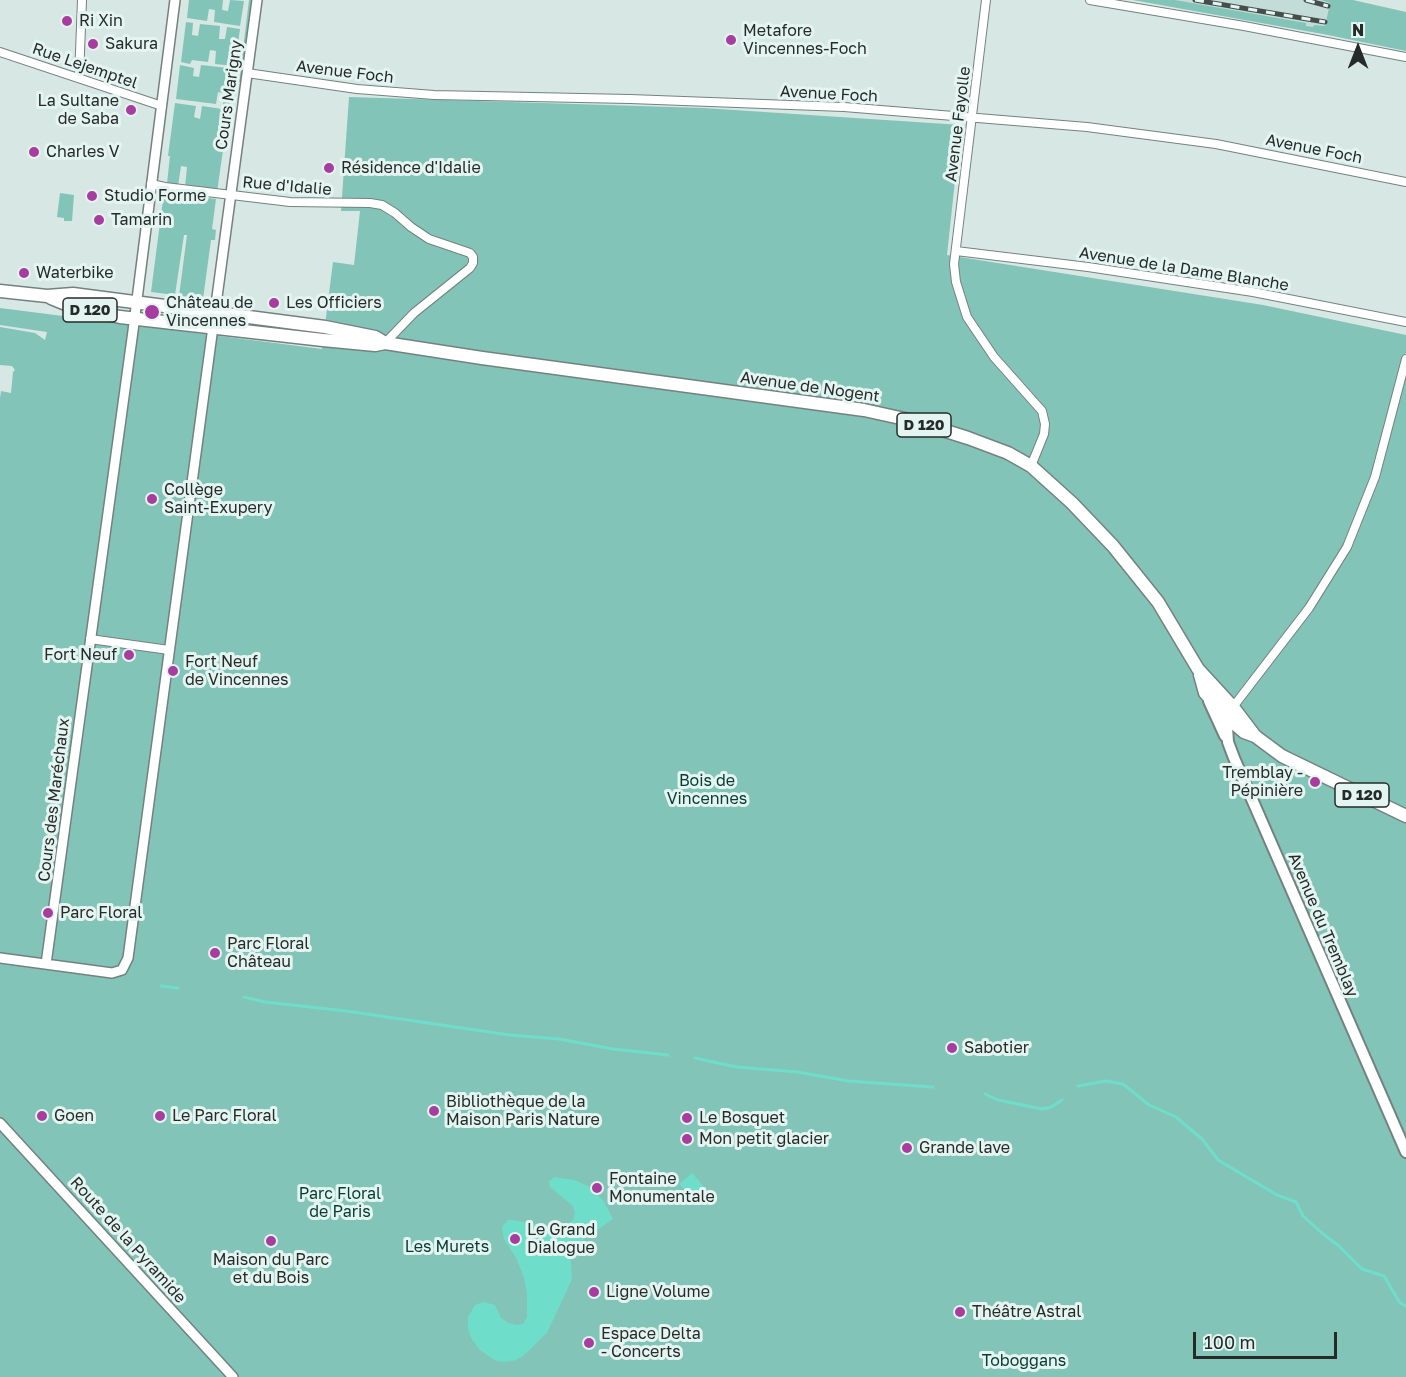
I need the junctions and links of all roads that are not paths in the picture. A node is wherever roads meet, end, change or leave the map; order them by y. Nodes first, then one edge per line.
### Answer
1 (82, 0) edge
2 (175, 0) edge
3 (257, 0) edge
4 (986, 0) edge
5 (1090, 0) edge
6 (0, 52) edge
7 (1406, 57) edge
8 (247, 73) junction
9 (79, 78) junction
10 (162, 106) junction
11 (972, 117) junction
12 (1406, 182) edge
13 (151, 184) junction
14 (230, 195) junction
15 (956, 251) junction
16 (0, 291) edge
17 (47, 296) junction
18 (137, 303) junction
19 (215, 313) junction
20 (134, 321) junction
21 (1406, 322) edge
22 (212, 331) junction
23 (385, 342) junction
24 (1406, 359) edge
25 (1031, 466) junction
26 (90, 639) junction
27 (169, 650) junction
28 (1198, 669) junction
29 (1205, 693) junction
30 (1231, 713) junction
31 (1228, 742) junction
32 (1406, 816) edge
33 (0, 958) edge
34 (46, 964) junction
35 (0, 1123) edge
36 (1406, 1152) edge
37 (233, 1377) edge

1 - 9 street
2 - 10 street
3 - 8 street, Cours Marigny
4 - 11 street, Avenue Fayolle
5 - 7 street
6 - 9 street, Rue Lejemptel
8 - 11 street, Avenue Foch
8 - 14 street, Cours Marigny
9 - 10 street, Rue Lejemptel
10 - 13 street
11 - 12 street, Avenue Foch
11 - 15 street, Avenue Fayolle
13 - 14 street
13 - 18 street
14 - 19 street, Cours Marigny
14 - 23 street, Rue d'Idalie
15 - 21 street, Avenue de la Dame Blanche
15 - 25 street, Avenue Fayolle
16 - 17 main road, D 120
17 - 18 main road, D 120
17 - 20 main road, D 120
18 - 19 main road, D 120
18 - 20 street, Cours des Maréchaux
19 - 22 street, Cours Marigny
19 - 23 main road, Avenue de Nogent / D 120
20 - 22 main road, D 120
20 - 26 street, Cours des Maréchaux
22 - 23 main road, Avenue de Nogent / D 120
22 - 27 street
23 - 25 main road, Avenue de Nogent / D 120
24 - 30 street
25 - 28 main road, Avenue de Nogent / D 120
26 - 27 street
26 - 34 street, Cours des Maréchaux
27 - 34 street
28 - 29 main road, Avenue de Nogent / D 120
28 - 30 main road, Avenue de Nogent / D 120
29 - 30 main road, Avenue de Nogent / D 120
29 - 31 main road
30 - 31 main road, Avenue du Tremblay
30 - 32 main road, Avenue de Nogent / D 120
31 - 36 main road, Avenue du Tremblay
33 - 34 street
35 - 37 street, Route de la Pyramide

